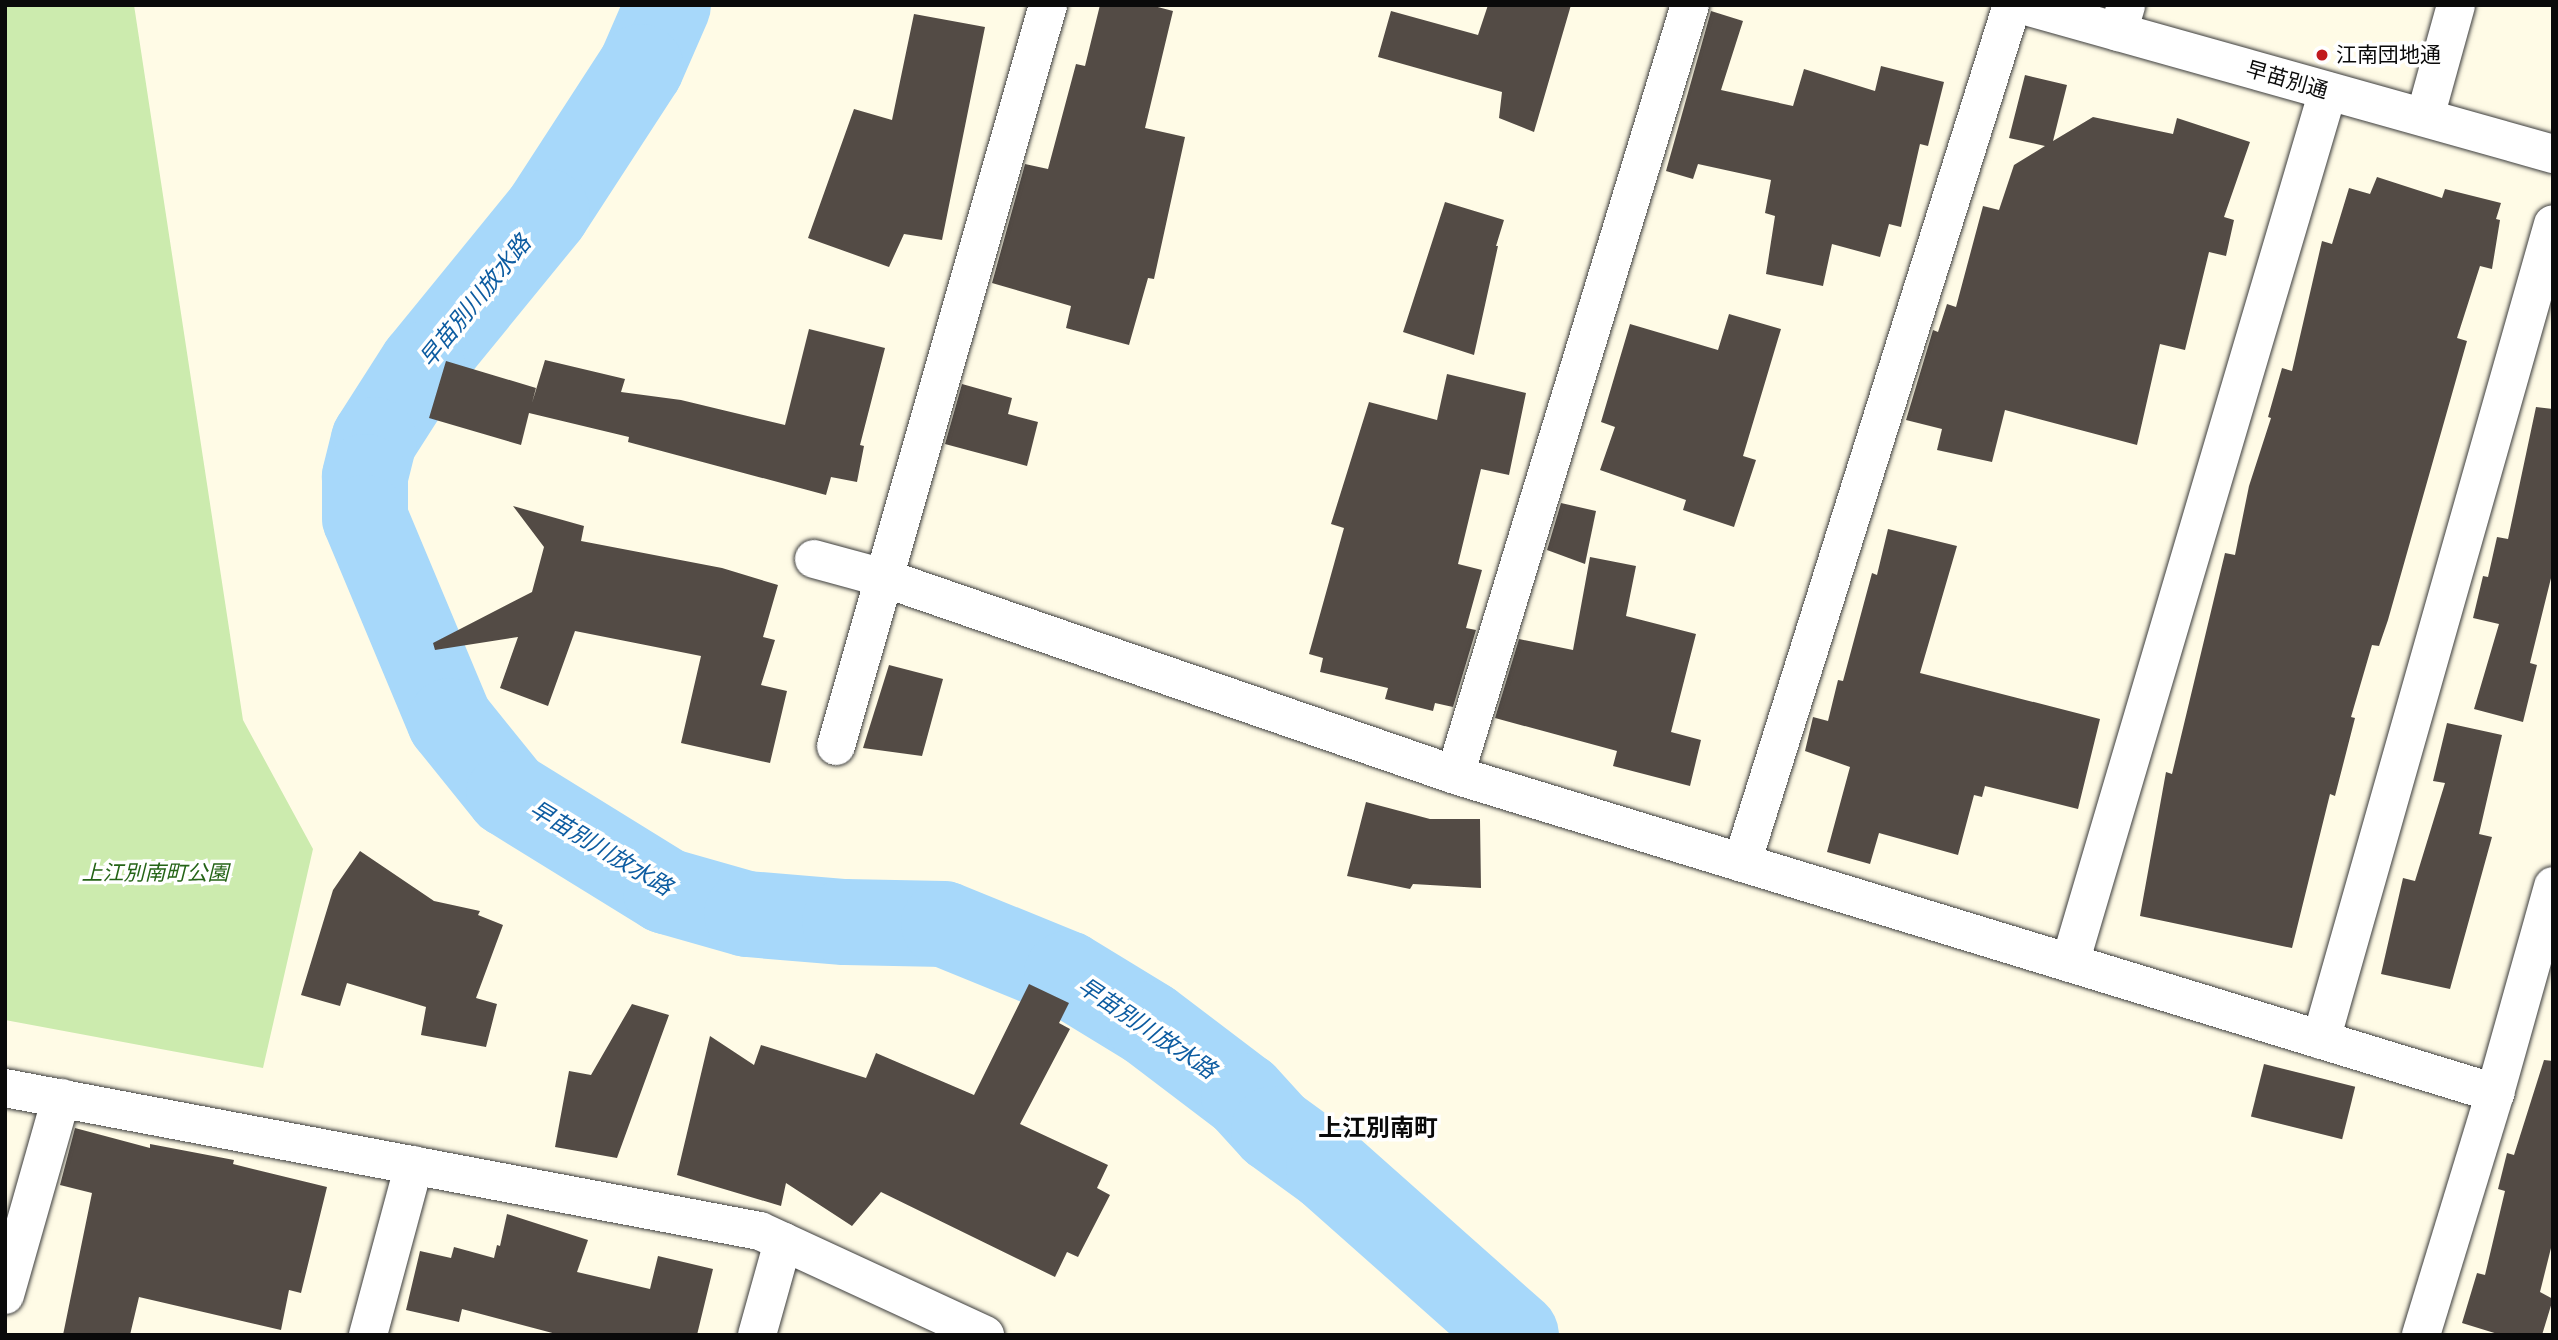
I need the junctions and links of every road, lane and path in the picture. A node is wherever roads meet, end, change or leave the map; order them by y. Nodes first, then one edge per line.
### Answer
1 (1048, 5) edge
2 (1690, 5) edge
3 (2012, 5) edge
4 (2022, 5) edge
5 (2456, 5) edge
6 (2122, 19) edge
7 (2328, 91) junction
8 (2424, 117) junction
9 (2553, 153) edge
10 (2553, 224) edge
11 (814, 559) dead end
12 (884, 578) junction
13 (836, 746) dead end
14 (1455, 775) junction
15 (1742, 863) junction
16 (2553, 886) edge
17 (2070, 963) junction
18 (2321, 1040) junction
19 (5, 1088) edge
20 (2495, 1093) junction
21 (61, 1098) junction
22 (414, 1165) junction
23 (783, 1242) junction
24 (5, 1295) edge
25 (368, 1335) edge
26 (757, 1335) edge
27 (985, 1335) edge
28 (2421, 1335) edge

1 - 12 street
2 - 14 street
3 - 15 street
4 - 6 street, 早苗別通
5 - 8 street
6 - 7 street, 早苗別通
7 - 8 street, 早苗別通
7 - 17 street
8 - 9 street, 早苗別通
10 - 18 street
11 - 12 street
12 - 13 street
12 - 14 street
14 - 15 street
15 - 17 street
16 - 20 street
17 - 18 street
18 - 20 street
19 - 21 street
20 - 28 street
21 - 22 street
21 - 24 street
22 - 23 street
22 - 25 street
23 - 26 street
23 - 27 street

